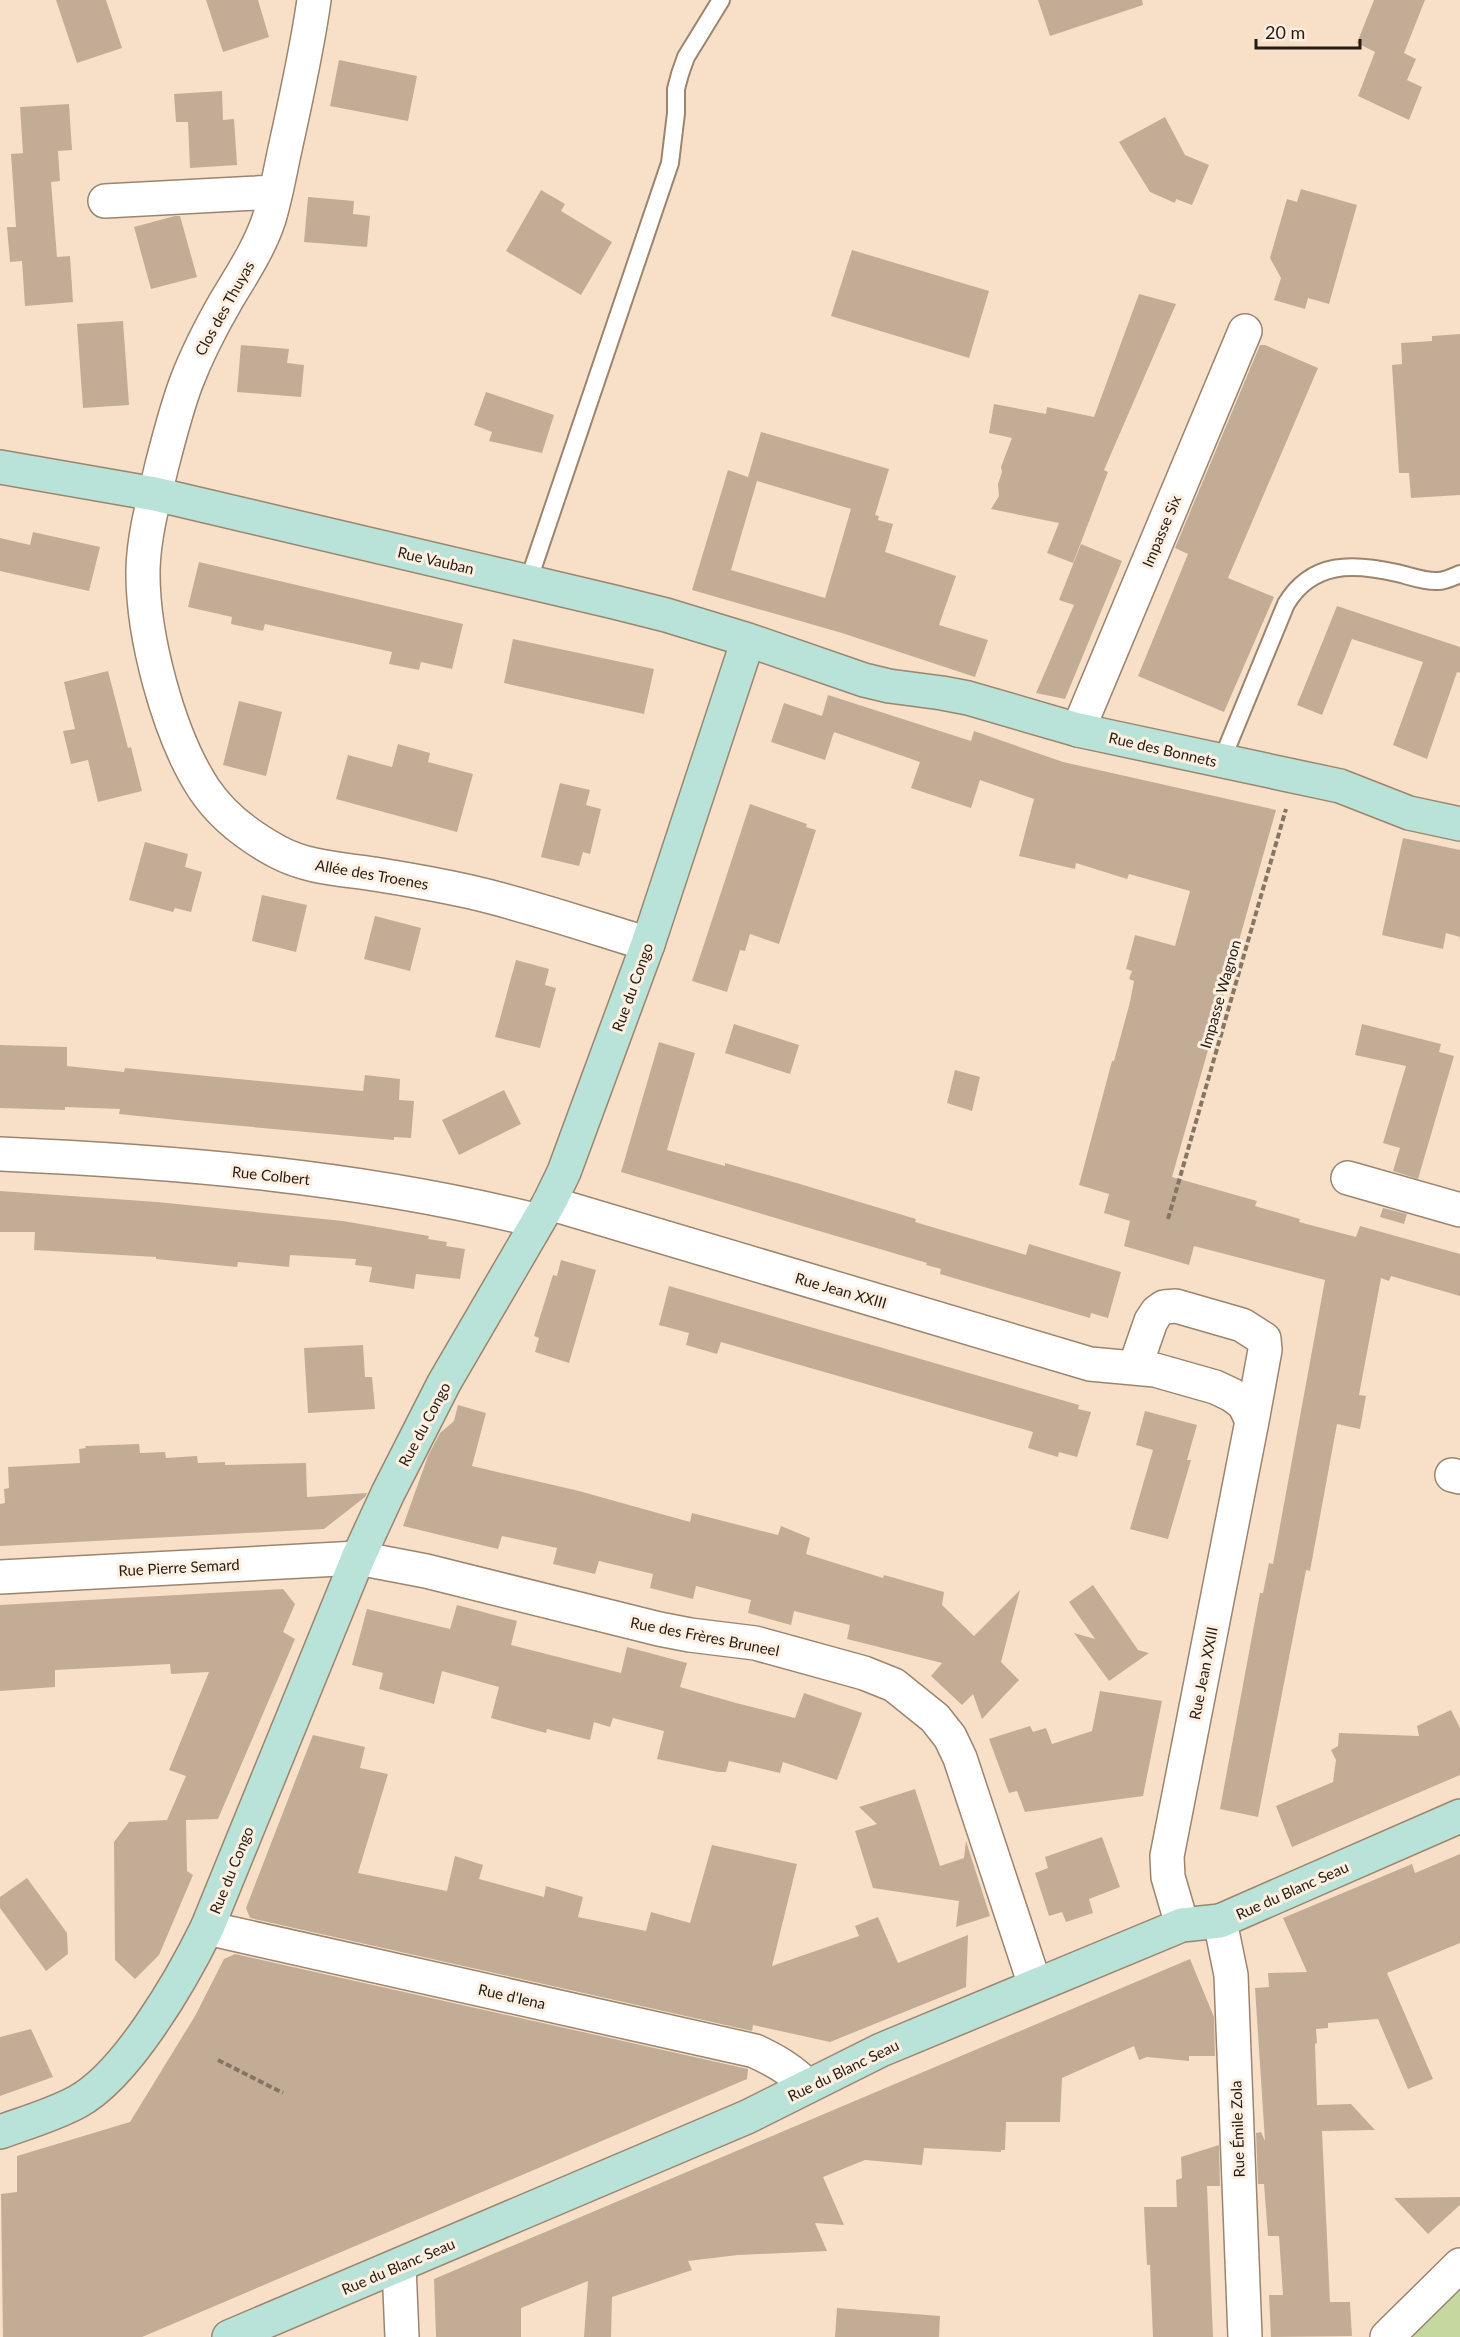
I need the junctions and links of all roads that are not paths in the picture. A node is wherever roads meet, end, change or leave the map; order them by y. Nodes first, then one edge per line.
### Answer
1 (314, 0) edge
2 (721, 0) edge
3 (275, 192) junction
4 (105, 201) dead end
5 (1245, 331) dead end
6 (0, 467) edge
7 (155, 494) junction
8 (1460, 574) edge
9 (528, 582) junction
10 (748, 640) junction
11 (864, 680) joint
12 (1078, 730) junction
13 (1221, 762) junction
14 (1460, 824) edge
15 (648, 944) junction
16 (0, 1154) edge
17 (1348, 1178) dead end
18 (1460, 1210) edge
19 (543, 1212) junction
20 (1135, 1367) junction
21 (1252, 1421) junction
22 (358, 1558) junction
23 (0, 1577) edge
24 (1460, 1816) edge
25 (1220, 1921) junction
26 (1182, 1925) junction
27 (207, 1928) junction
28 (1035, 1985) junction
29 (807, 2086) junction
30 (0, 2132) edge
31 (1460, 2265) edge
32 (399, 2266) junction
33 (229, 2337) edge
34 (402, 2337) edge
35 (1245, 2337) edge
36 (1388, 2337) edge

1 - 3 street, Clos des Thuyas
2 - 9 lane
3 - 4 street
3 - 7 street, Clos des Thuyas
5 - 12 street, Impasse Six
6 - 7 street, Rue Vauban
7 - 9 street, Rue Vauban
7 - 15 street, Allée des Troenes
8 - 13 lane
9 - 10 street, Rue Vauban
10 - 11 street, Rue Vauban
10 - 15 street, Rue du Congo
11 - 12 street, Rue des Bonnets
12 - 13 street, Rue des Bonnets
13 - 14 street, Rue des Bonnets
15 - 19 street, Rue du Congo
16 - 19 street, Rue Colbert
17 - 18 street
19 - 20 street, Rue Jean XXIII
19 - 22 street, Rue du Congo
20 - 21 street, Rue Jean XXIII
20 - 21 street, Rue Jean XXIII
21 - 26 street, Rue Jean XXIII
22 - 23 street, Rue Pierre Semard
22 - 27 street, Rue du Congo
22 - 28 street, Rue des Frères Bruneel
24 - 25 street, Rue du Blanc Seau
25 - 26 street, Rue du Blanc Seau
25 - 35 street, Rue Émile Zola
26 - 28 street, Rue du Blanc Seau
27 - 29 street, Rue d'Iena
27 - 30 street, Rue du Congo
28 - 29 street, Rue du Blanc Seau
29 - 32 street, Rue du Blanc Seau
31 - 36 street
32 - 33 street, Rue du Blanc Seau
32 - 34 street

